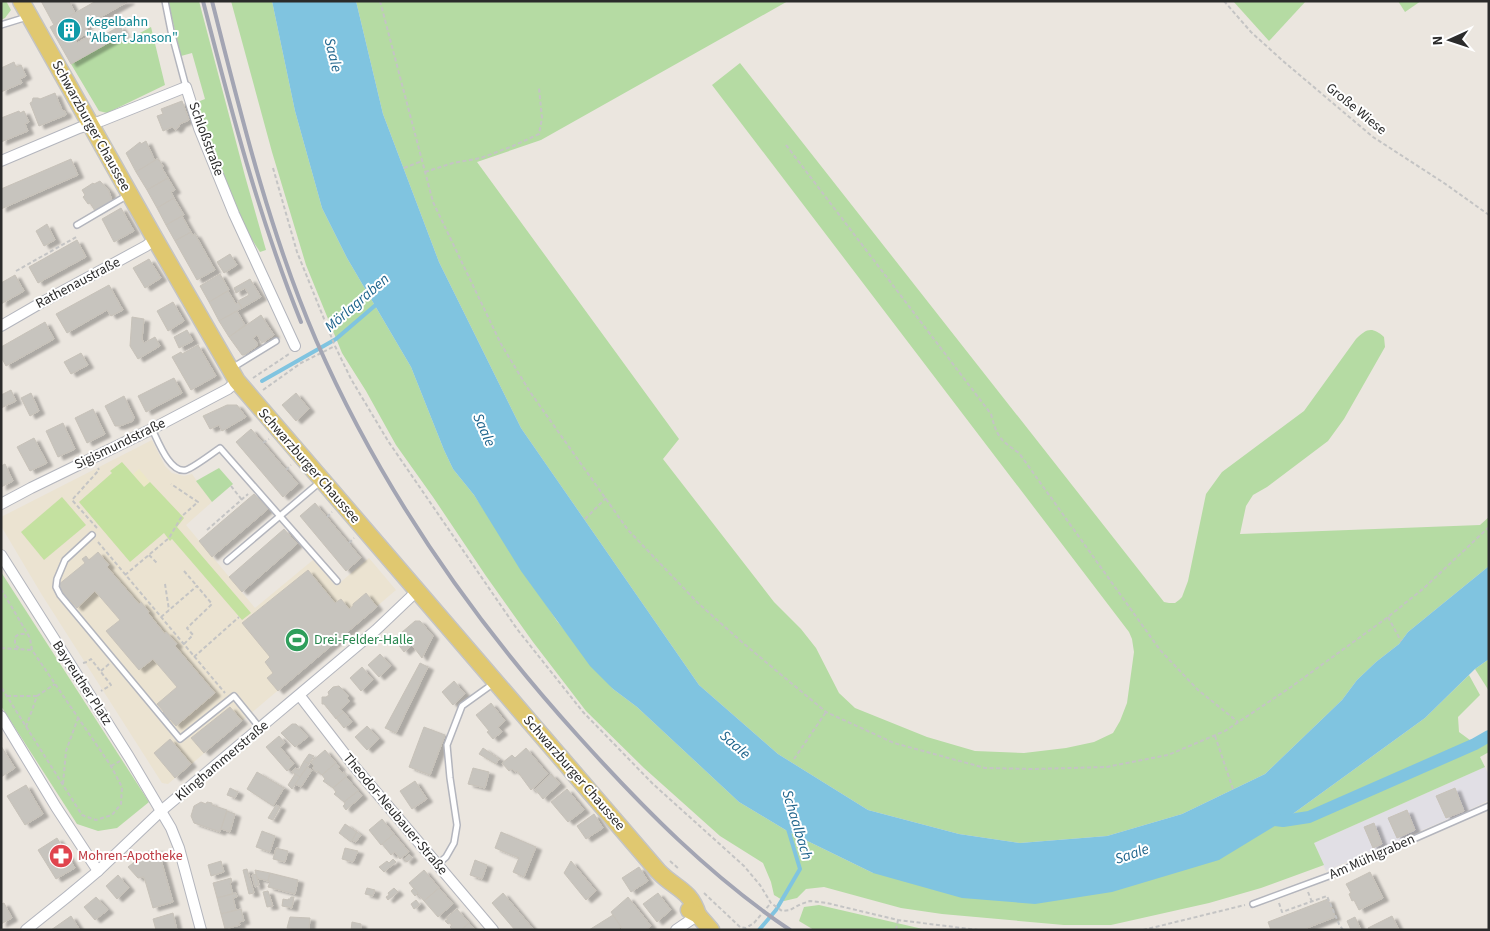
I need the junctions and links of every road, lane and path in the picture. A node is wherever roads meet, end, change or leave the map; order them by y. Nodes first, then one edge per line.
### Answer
1 (21, 1) edge
2 (164, 1) edge
3 (380, 1) edge
4 (1224, 1) edge
5 (30, 16) junction
6 (1, 24) edge
7 (186, 87) junction
8 (539, 88) dead end
9 (90, 124) junction
10 (786, 145) dead end
11 (1, 161) edge
12 (422, 161) junction
13 (273, 168) dead end
14 (404, 168) dead end
15 (425, 172) junction
16 (129, 194) junction
17 (1489, 215) edge
18 (77, 226) dead end
19 (78, 236) dead end
20 (155, 239) junction
21 (16, 272) dead end
22 (1, 326) edge
23 (276, 341) dead end
24 (295, 346) joint
25 (335, 346) junction
26 (239, 377) junction
27 (261, 392) dead end
28 (152, 429) junction
29 (270, 438) dead end
30 (263, 443) dead end
31 (93, 458) junction
32 (292, 464) dead end
33 (286, 470) dead end
34 (322, 480) junction
35 (171, 484) dead end
36 (231, 486) dead end
37 (256, 488) junction
38 (606, 498) junction
39 (242, 500) junction
40 (1, 504) edge
41 (332, 512) dead end
42 (280, 516) junction
43 (327, 517) dead end
44 (585, 519) dead end
45 (1489, 527) edge
46 (207, 530) dead end
47 (92, 535) junction
48 (355, 537) dead end
49 (349, 543) dead end
50 (1, 555) edge
51 (149, 555) junction
52 (227, 561) dead end
53 (157, 564) dead end
54 (184, 571) dead end
55 (125, 575) junction
56 (336, 581) dead end
57 (165, 584) dead end
58 (197, 586) junction
59 (1, 590) edge
60 (417, 591) junction
61 (169, 610) junction
62 (161, 617) junction
63 (239, 617) dead end
64 (1388, 617) junction
65 (28, 635) junction
66 (30, 640) junction
67 (1401, 641) dead end
68 (184, 644) junction
69 (1, 648) edge
70 (22, 649) junction
71 (32, 650) junction
72 (194, 656) junction
73 (78, 664) dead end
74 (109, 664) dead end
75 (101, 671) junction
76 (496, 682) junction
77 (55, 684) junction
78 (1, 687) edge
79 (96, 693) dead end
80 (7, 696) junction
81 (37, 696) junction
82 (300, 696) junction
83 (230, 699) junction
84 (826, 712) junction
85 (1, 716) edge
86 (78, 718) junction
87 (1238, 722) junction
88 (26, 727) junction
89 (260, 729) junction
90 (1215, 736) junction
91 (794, 759) dead end
92 (63, 785) junction
93 (1232, 789) dead end
94 (1489, 806) edge
95 (161, 811) junction
96 (438, 864) junction
97 (98, 871) junction
98 (683, 873) dead end
99 (663, 876) junction
100 (702, 891) dead end
101 (1308, 891) dead end
102 (1278, 901) dead end
103 (1312, 902) junction
104 (771, 903) junction
105 (1252, 904) joint
106 (698, 915) junction
107 (898, 920) junction
108 (26, 930) edge
109 (201, 930) edge
110 (493, 930) edge
111 (676, 930) edge
112 (711, 930) edge
113 (896, 930) edge
114 (978, 930) edge
115 (1143, 930) edge
116 (1343, 930) edge

1 - 5 main road, Schwarzburger Chaussee
2 - 7 lane
3 - 12 path
4 - 17 path, Große Wiese
5 - 6 lane
5 - 9 main road, Schwarzburger Chaussee
7 - 9 street, Schloßstraße
7 - 24 street, Schloßstraße
8 - 15 path
9 - 11 street, Schloßstraße
9 - 16 main road, Schwarzburger Chaussee
10 - 87 path
12 - 14 path
12 - 15 path
13 - 25 path
15 - 38 path
16 - 18 lane
16 - 20 main road, Schwarzburger Chaussee
19 - 21 path
20 - 22 street, Rathenaustraße
20 - 26 main road, Schwarzburger Chaussee
23 - 26 lane
24 - 26 path
25 - 27 path
25 - 104 path
26 - 28 street, Sigismundstraße
26 - 34 main road, Schwarzburger Chaussee
28 - 31 street, Sigismundstraße
28 - 37 lane
29 - 30 path
31 - 40 street, Sigismundstraße
31 - 47 path
32 - 33 path
34 - 42 lane
34 - 60 main road, Schwarzburger Chaussee
35 - 51 path
36 - 39 path
37 - 39 path
37 - 42 lane
38 - 44 path
38 - 84 path
39 - 46 path
41 - 43 path
42 - 52 lane
42 - 56 lane
45 - 64 path
47 - 55 path
47 - 83 lane
48 - 49 path
50 - 95 street, Bayreuther Platz
51 - 53 path
51 - 55 path
54 - 58 path
55 - 62 path
57 - 61 path
58 - 61 path
58 - 68 path
59 - 65 path
60 - 76 main road, Schwarzburger Chaussee
60 - 82 street, Klinghammerstraße
61 - 62 path
62 - 68 path
63 - 72 path
64 - 67 path
64 - 87 path
65 - 66 path
65 - 70 path
66 - 70 path
66 - 71 path
68 - 72 path
69 - 70 path
70 - 71 path
71 - 77 path
72 - 83 path
73 - 75 path
74 - 75 path
75 - 79 path
76 - 96 lane
76 - 99 main road, Schwarzburger Chaussee
77 - 81 path
77 - 86 path
78 - 80 path
80 - 81 path
80 - 88 path
81 - 88 path
82 - 89 street, Klinghammerstraße
82 - 96 street, Theodor-Neubauer-Straße
83 - 89 lane
84 - 90 path
84 - 91 path
85 - 97 street
86 - 92 path
86 - 92 path
87 - 90 path
88 - 92 path
89 - 95 street, Klinghammerstraße
90 - 93 path
94 - 105 lane, Am Mühlgraben
95 - 97 street, Klinghammerstraße
95 - 109 street, Bayreuther Platz
96 - 110 street, Theodor-Neubauer-Straße
97 - 108 street, Klinghammerstraße
98 - 99 path
99 - 106 main road, Schwarzburger Chaussee
100 - 104 path
101 - 103 path
102 - 103 path
103 - 116 path
104 - 107 path
105 - 115 path
106 - 111 street
106 - 112 main road, Schwarzburger Chaussee
107 - 113 path
107 - 114 path

